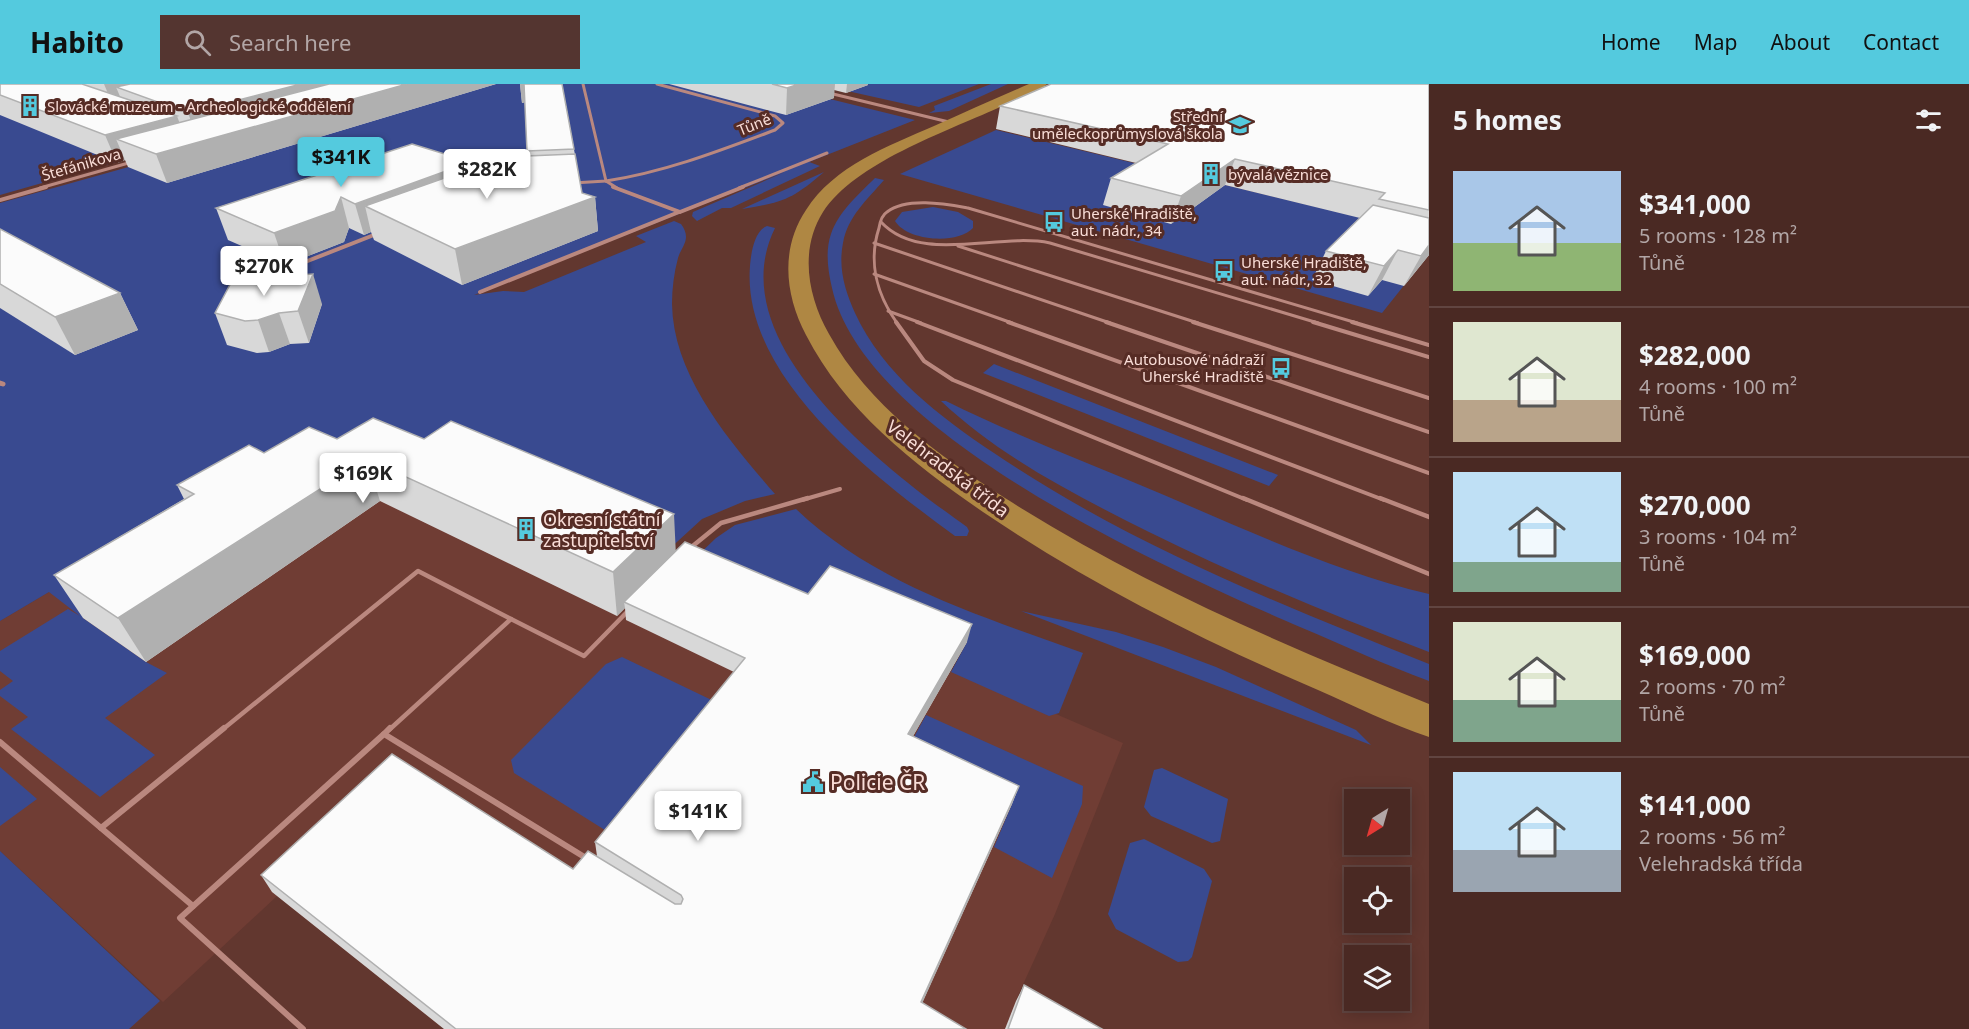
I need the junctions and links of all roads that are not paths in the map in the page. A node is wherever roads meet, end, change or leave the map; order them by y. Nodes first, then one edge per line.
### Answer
1 (583, 84) edge
2 (657, 84) edge
3 (1040, 84) edge
4 (825, 92) dead end
5 (953, 123) junction
6 (827, 153) dead end
7 (142, 159) edge
8 (606, 181) junction
9 (569, 183) edge
10 (0, 200) edge
11 (680, 212) junction
12 (881, 222) junction
13 (380, 232) edge
14 (874, 243) junction
15 (956, 245) junction
16 (282, 271) dead end
17 (874, 274) junction
18 (480, 292) dead end
19 (888, 311) junction
20 (1429, 345) edge
21 (1429, 357) edge
22 (1429, 398) edge
23 (1429, 432) edge
24 (1429, 473) edge
25 (840, 489) dead end
26 (1429, 517) edge
27 (688, 551) edge
28 (1429, 574) edge
29 (632, 607) edge
30 (511, 619) junction
31 (1429, 722) edge
32 (384, 734) junction
33 (0, 742) edge
34 (100, 828) junction
35 (589, 860) edge
36 (193, 906) junction
37 (303, 1029) edge

1 - 8 street
2 - 8 street, Tůně
3 - 5 main road, Velehradská třída
4 - 5 street
5 - 31 main road, Velehradská třída
6 - 11 street
7 - 10 street, Štefánikova
8 - 9 street, Tůně
8 - 11 street, Tůně
11 - 18 street
12 - 14 lane
12 - 15 lane
12 - 20 lane
13 - 16 street
14 - 17 lane
14 - 23 lane
15 - 21 lane
15 - 22 lane
17 - 19 lane
17 - 24 lane
19 - 26 lane
19 - 28 lane
25 - 27 lane
29 - 30 lane
30 - 32 lane
30 - 34 lane
32 - 35 lane
32 - 36 lane
33 - 34 lane
34 - 36 lane
36 - 37 lane

